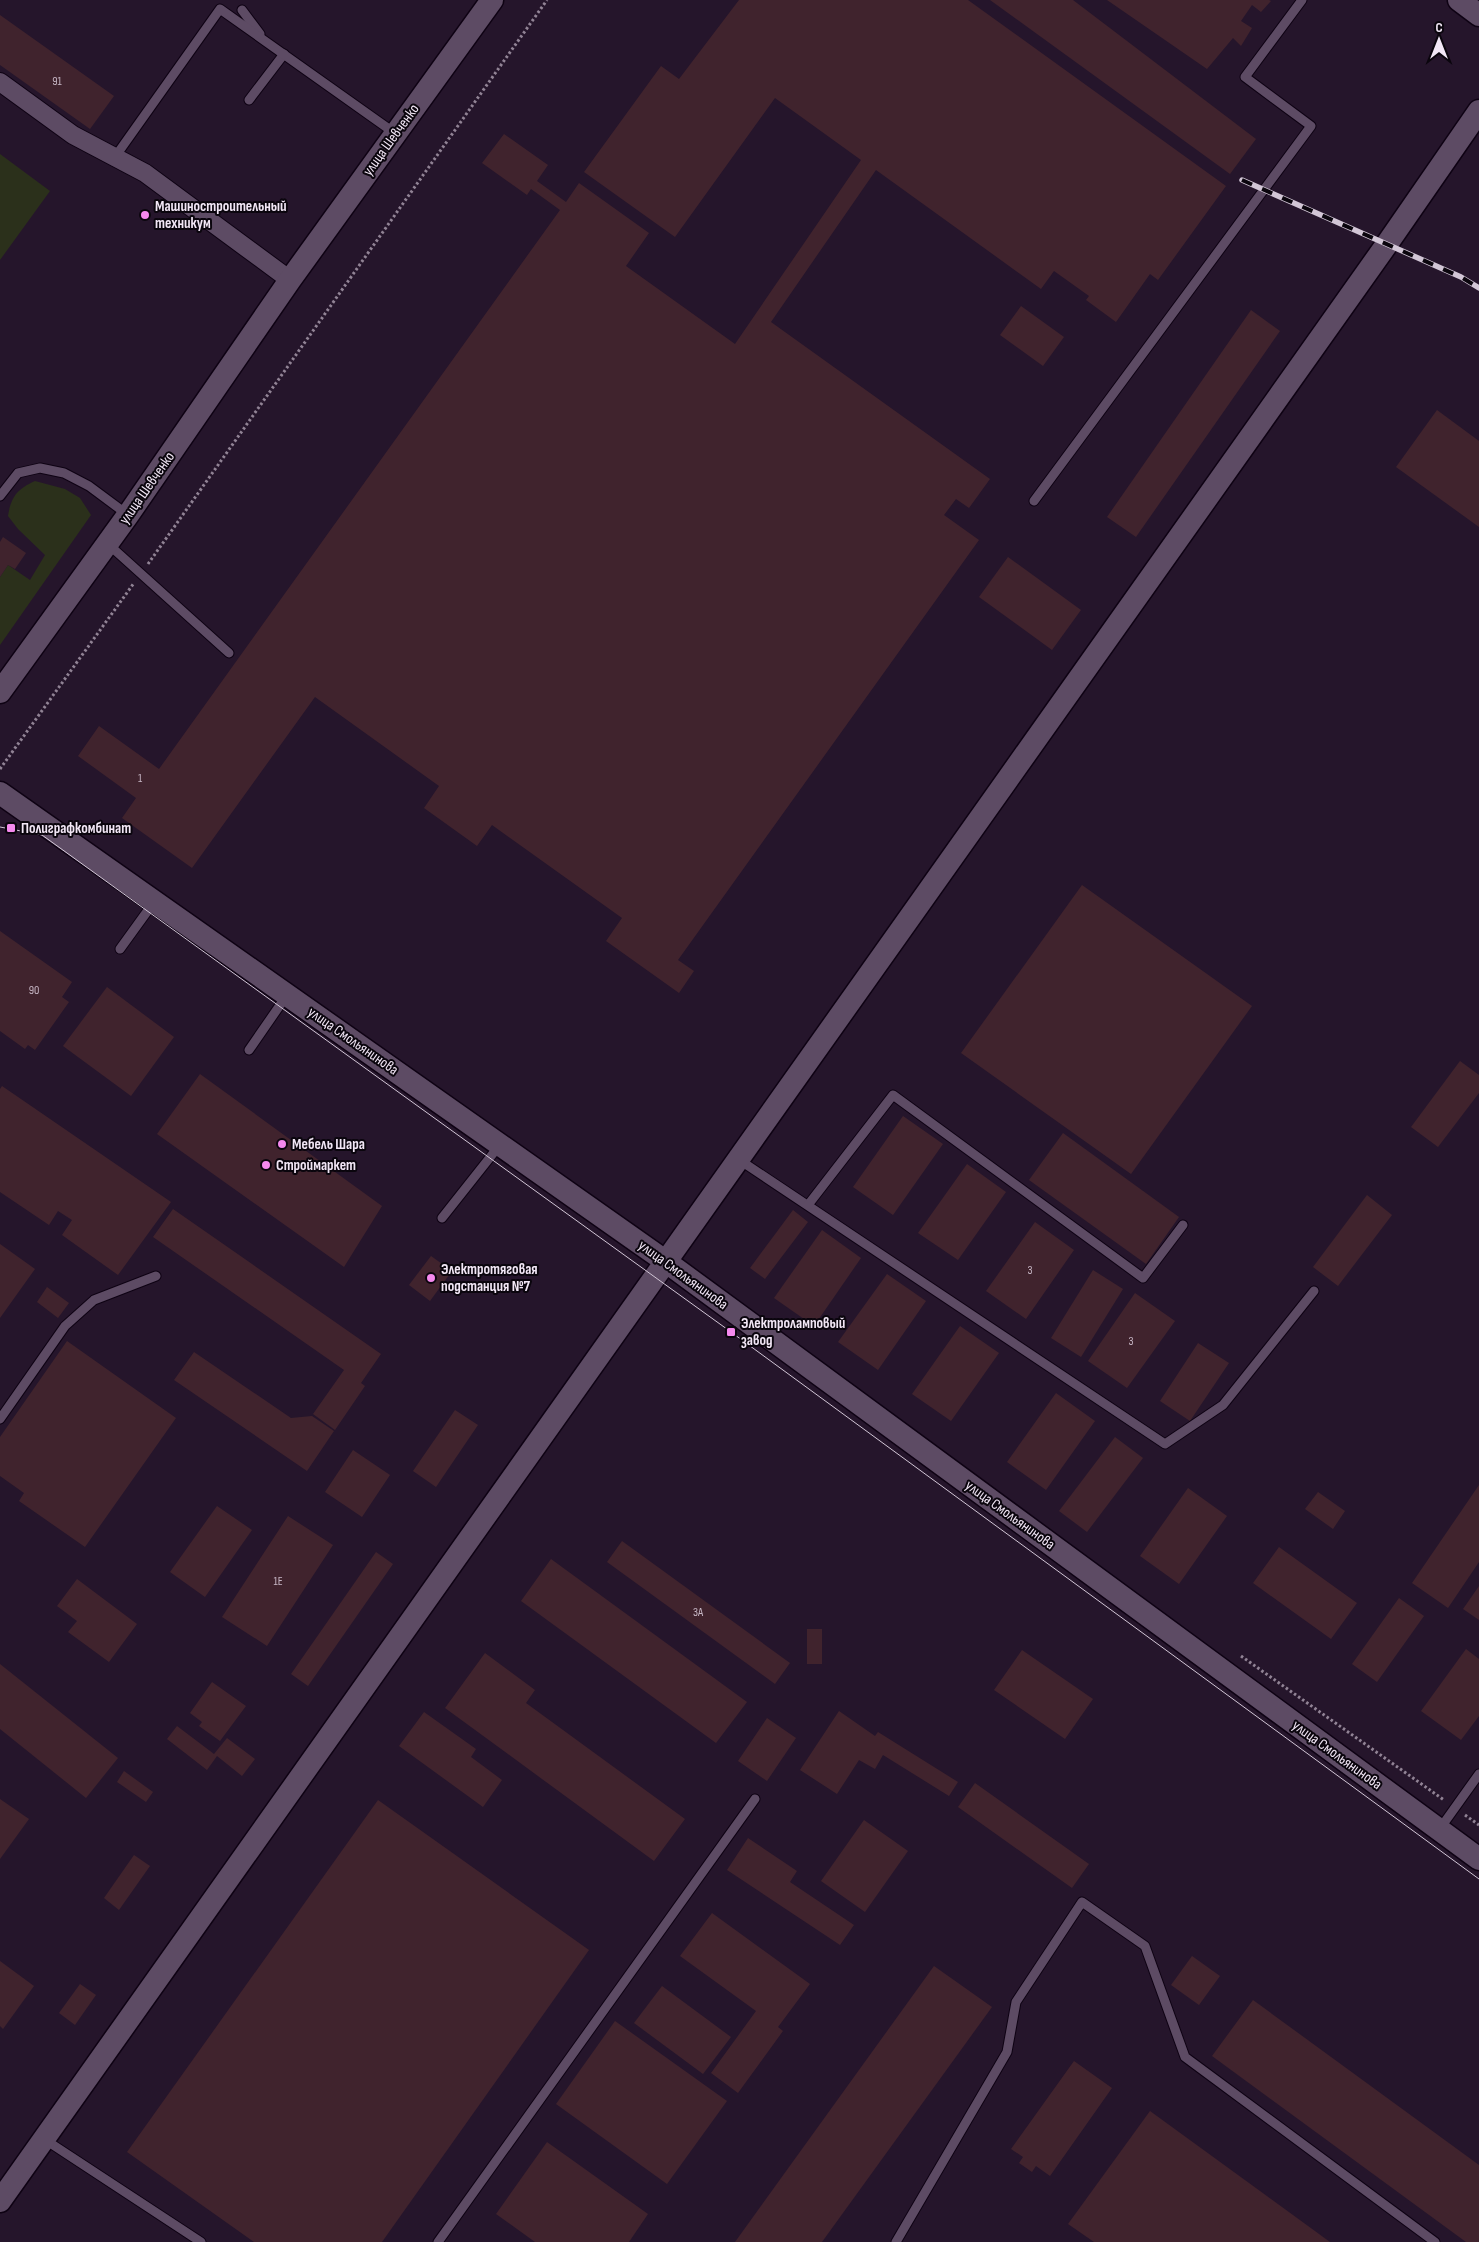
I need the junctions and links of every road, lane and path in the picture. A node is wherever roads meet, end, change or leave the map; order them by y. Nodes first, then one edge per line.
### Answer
1 (492, 0) edge
2 (547, 0) edge
3 (1302, 0) edge
4 (1459, 0) edge
5 (242, 10) dead end
6 (1479, 15) edge
7 (265, 41) junction
8 (284, 54) junction
9 (0, 82) edge
10 (249, 100) dead end
11 (1479, 110) edge
12 (396, 134) junction
13 (115, 157) junction
14 (290, 280) junction
15 (0, 496) edge
16 (1034, 501) dead end
17 (128, 515) junction
18 (108, 544) junction
19 (141, 574) junction
20 (229, 653) dead end
21 (0, 692) edge
22 (0, 769) edge
23 (0, 793) edge
24 (154, 902) junction
25 (120, 949) dead end
26 (287, 995) junction
27 (249, 1050) dead end
28 (500, 1145) junction
29 (738, 1159) junction
30 (808, 1205) junction
31 (442, 1218) dead end
32 (1183, 1225) dead end
33 (665, 1261) junction
34 (156, 1276) dead end
35 (1314, 1291) dead end
36 (0, 1419) edge
37 (1479, 1774) edge
38 (755, 1799) dead end
39 (1439, 1830) junction
40 (1479, 1859) edge
41 (44, 2139) junction
42 (0, 2201) edge
43 (201, 2242) edge
44 (438, 2242) edge
45 (896, 2242) edge
46 (1435, 2242) edge

1 - 12 street, улица Шевченко
2 - 19 path
3 - 16 lane
4 - 6 street
5 - 7 lane
7 - 8 lane
7 - 13 lane
8 - 10 lane
8 - 12 lane
9 - 13 street
11 - 29 street
12 - 14 street, улица Шевченко
13 - 14 street
14 - 17 street, улица Шевченко
15 - 17 lane
17 - 18 street, улица Шевченко
18 - 19 lane
18 - 21 street, улица Шевченко
19 - 20 lane
19 - 22 path
23 - 24 street, улица Смольянинова
24 - 25 lane
24 - 26 street, улица Смольянинова
26 - 27 lane
26 - 28 street, улица Смольянинова
28 - 31 lane
28 - 33 street, улица Смольянинова
29 - 30 lane
29 - 33 street
30 - 32 lane
30 - 35 lane
33 - 39 street, улица Смольянинова
33 - 41 street
34 - 36 lane
37 - 39 lane
38 - 44 lane
39 - 40 street, улица Смольянинова
41 - 42 street
41 - 43 lane
45 - 46 lane

